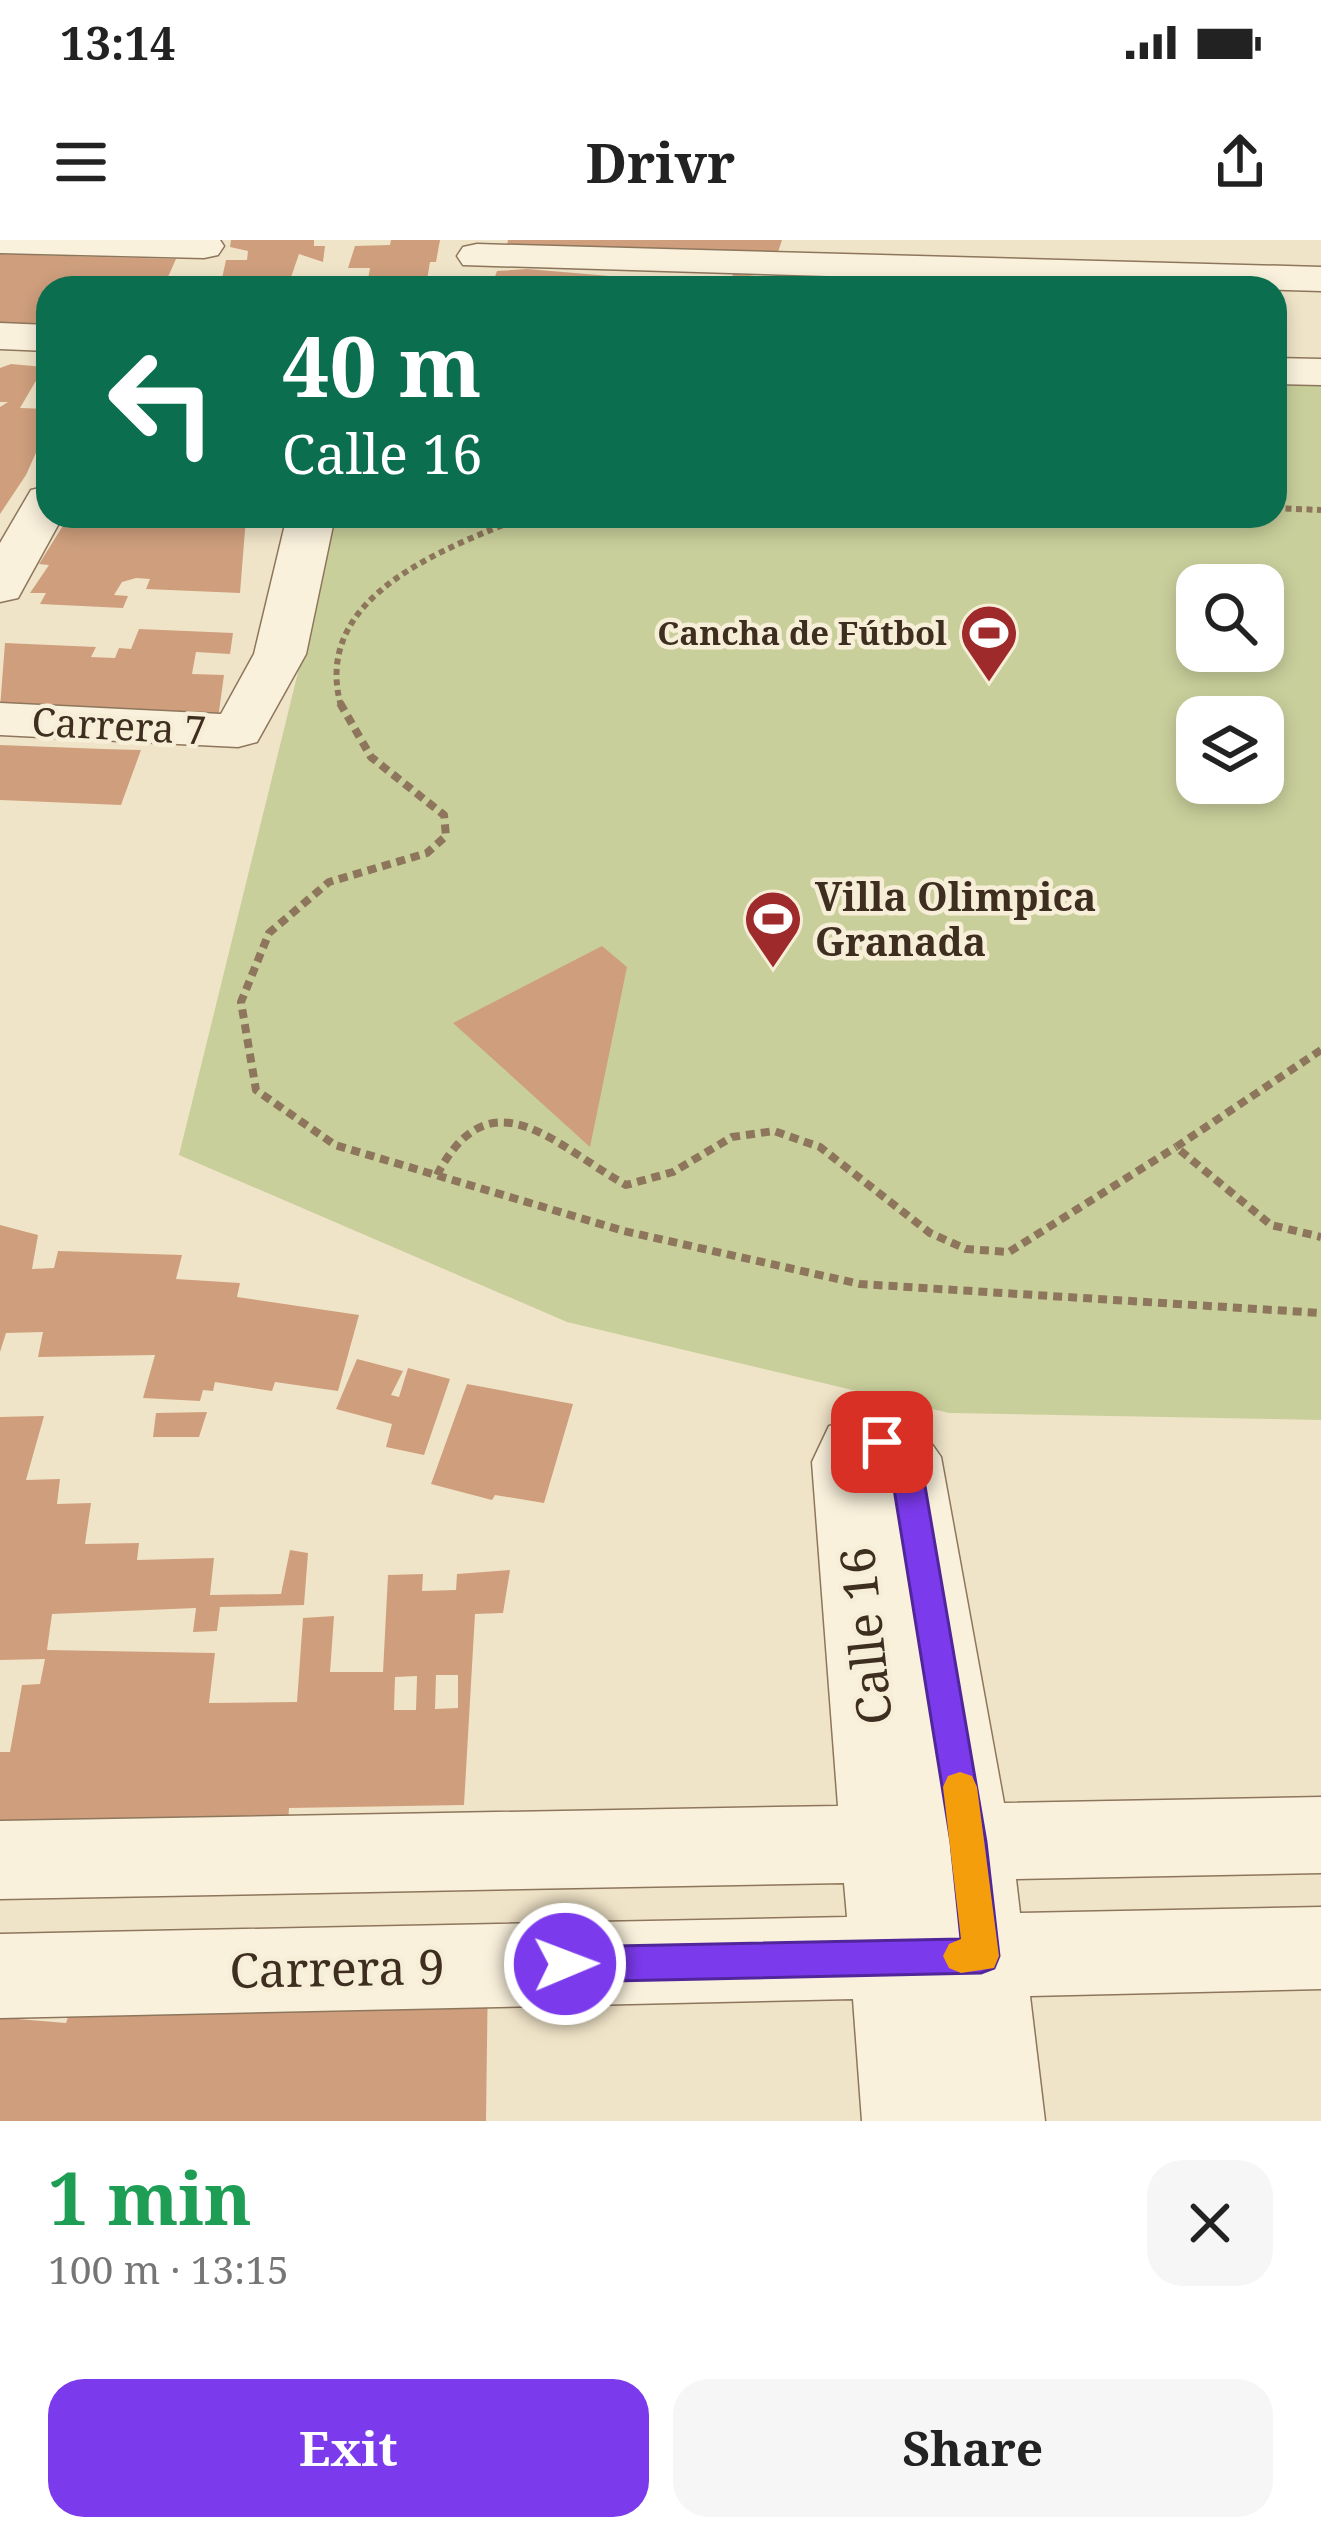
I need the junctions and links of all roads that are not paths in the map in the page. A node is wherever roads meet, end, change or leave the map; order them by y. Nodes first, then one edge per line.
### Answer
1 (0, 241) edge
2 (205, 243) edge
3 (476, 261) edge
4 (1041, 266) edge
5 (194, 276) edge
6 (1256, 276) edge
7 (1287, 277) edge
8 (1321, 279) edge
9 (0, 336) edge
10 (36, 338) edge
11 (1287, 371) edge
12 (1321, 372) edge
13 (36, 522) edge
14 (308, 528) edge
15 (0, 586) edge
16 (0, 719) edge
17 (1321, 1835) edge
18 (927, 1843) junction
19 (0, 1860) edge
20 (1321, 1948) edge
21 (981, 1956) junction
22 (895, 1958) junction
23 (0, 1976) edge
24 (908, 2121) edge
25 (999, 2121) edge

1 - 2 street
2 - 5 street
3 - 4 street
4 - 6 street
7 - 8 street
9 - 10 street
11 - 12 street
13 - 15 street
14 - 16 street, Carrera 7
17 - 18 street
18 - 19 street
18 - 21 street
18 - 22 street
20 - 21 street, Carrera 9
21 - 22 street, Carrera 9
21 - 25 street
22 - 23 street, Carrera 9
22 - 24 street

